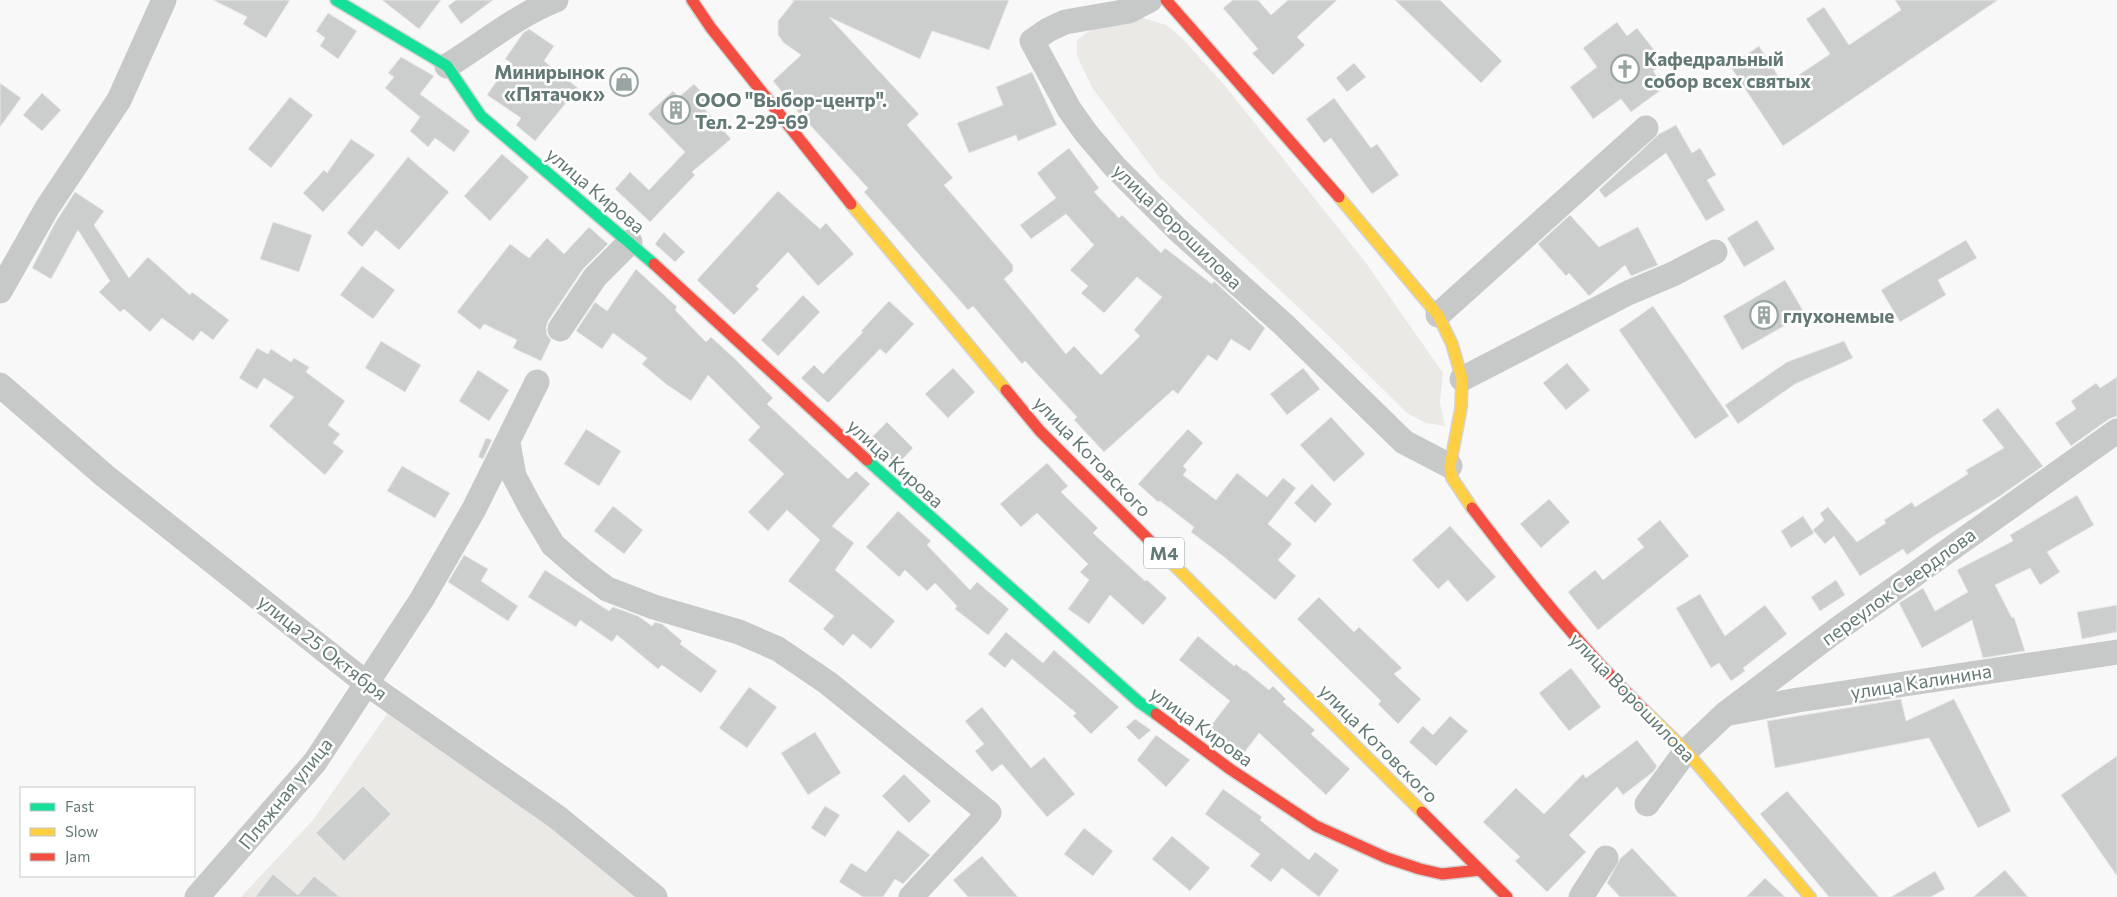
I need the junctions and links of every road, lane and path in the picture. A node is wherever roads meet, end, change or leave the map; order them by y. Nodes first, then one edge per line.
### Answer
1 (164, 0) edge
2 (336, 0) edge
3 (556, 0) edge
4 (692, 0) edge
5 (1150, 0) edge
6 (1166, 0) edge
7 (714, 9) dead end
8 (711, 28) junction
9 (447, 66) junction
10 (1646, 128) dead end
11 (630, 242) junction
12 (1715, 252) dead end
13 (0, 291) edge
14 (1438, 315) junction
15 (560, 329) dead end
16 (1462, 379) junction
17 (537, 382) dead end
18 (0, 385) edge
19 (2117, 430) edge
20 (508, 443) junction
21 (1450, 466) junction
22 (2117, 652) edge
23 (366, 683) junction
24 (1725, 714) junction
25 (1686, 751) junction
26 (1647, 804) dead end
27 (1606, 858) dead end
28 (1480, 870) junction
29 (197, 897) edge
30 (656, 897) edge
31 (911, 897) edge
32 (1507, 897) edge
33 (1581, 897) edge
34 (1810, 897) edge

1 - 13 street
2 - 9 main road, улица Кирова
3 - 9 street
4 - 8 main road, улица Котовского / M4
5 - 21 street, улица Ворошилова
6 - 14 main road, улица Ворошилова
7 - 8 main road
8 - 28 main road, улица Котовского / M4
9 - 11 main road, улица Кирова
10 - 14 street
11 - 15 street
11 - 28 main road, улица Кирова
12 - 16 street
14 - 16 main road, улица Ворошилова
16 - 21 main road, улица Ворошилова
17 - 20 street, Пляжная улица
18 - 23 street, улица 25 Октября
19 - 24 street, переулок Свердлова
20 - 23 street, Пляжная улица
20 - 31 street
21 - 25 main road, улица Ворошилова
22 - 24 street, улица Калинина
23 - 29 street, Пляжная улица
23 - 30 street, улица 25 Октября
24 - 25 street, переулок Свердлова
25 - 26 street, переулок Свердлова
25 - 34 main road, улица Ворошилова
27 - 33 street
28 - 32 main road, улица Котовского / M4

